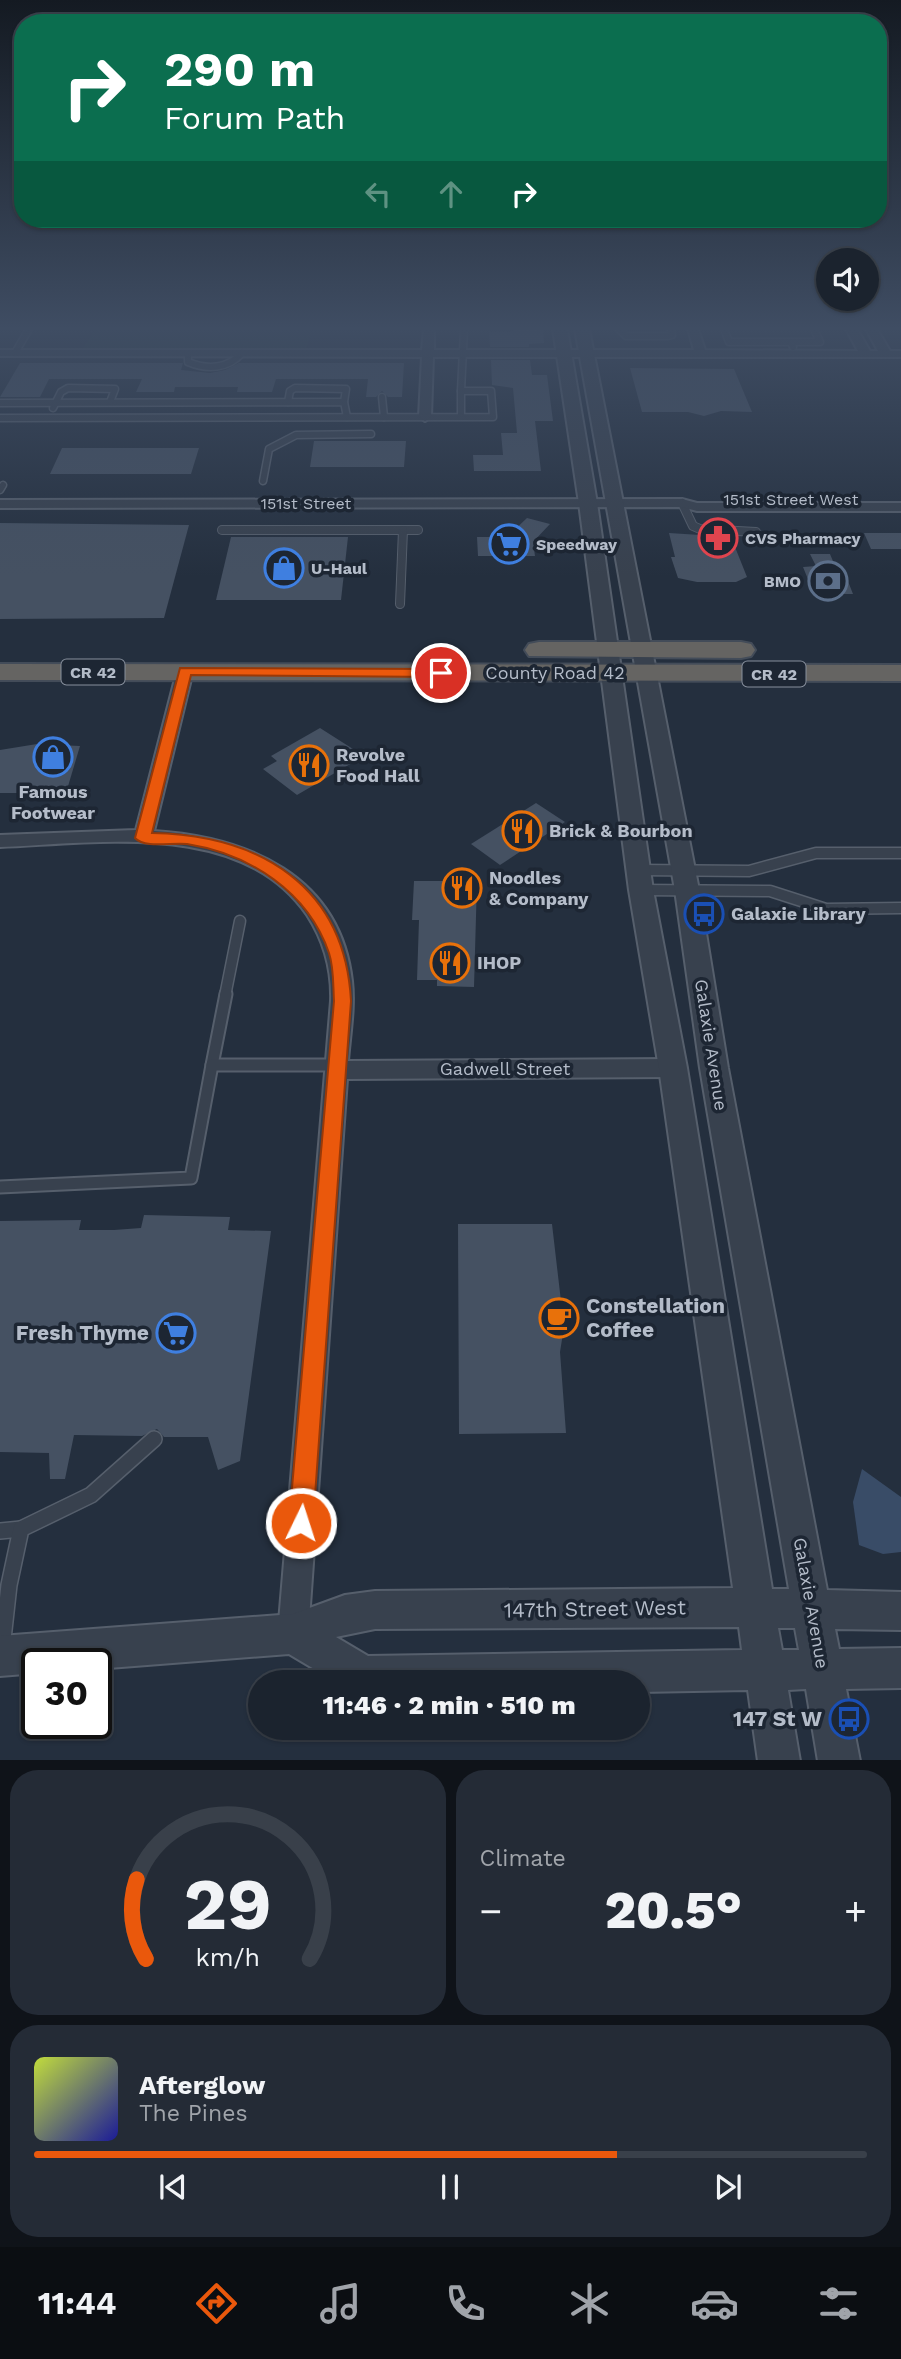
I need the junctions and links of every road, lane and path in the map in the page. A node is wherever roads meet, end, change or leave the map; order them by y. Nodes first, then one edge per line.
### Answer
1 (52, 411) edge
2 (346, 411) edge
3 (383, 411) edge
4 (425, 411) edge
5 (461, 411) edge
6 (493, 411) edge
7 (573, 411) edge
8 (596, 411) edge
9 (347, 417) junction
10 (384, 417) junction
11 (425, 417) junction
12 (461, 417) junction
13 (0, 418) edge
14 (50, 418) junction
15 (371, 434) dead end
16 (263, 481) dead end
17 (901, 499) edge
18 (588, 503) junction
19 (612, 503) junction
20 (682, 503) junction
21 (0, 504) edge
22 (901, 507) edge
23 (222, 530) dead end
24 (403, 530) junction
25 (418, 530) dead end
26 (756, 532) dead end
27 (400, 604) dead end
28 (901, 650) edge
29 (0, 653) edge
30 (608, 662) junction
31 (644, 662) junction
32 (185, 671) junction
33 (0, 672) edge
34 (901, 673) edge
35 (143, 838) junction
36 (0, 841) edge
37 (901, 853) edge
38 (640, 880) junction
39 (685, 880) junction
40 (901, 908) edge
41 (240, 920) dead end
42 (212, 1065) junction
43 (337, 1067) junction
44 (673, 1068) junction
45 (0, 1187) edge
46 (154, 1439) dead end
47 (21, 1529) junction
48 (0, 1531) edge
49 (756, 1609) junction
50 (812, 1609) junction
51 (901, 1611) edge
52 (293, 1634) junction
53 (0, 1656) edge
54 (901, 1668) edge
55 (766, 1669) junction
56 (822, 1669) junction
57 (779, 1760) edge
58 (839, 1760) edge

1 - 14 lane
2 - 9 lane
3 - 10 lane
4 - 11 street
5 - 12 lane
6 - 12 lane
7 - 18 street
8 - 19 street, Galaxie Avenue
9 - 10 lane
9 - 14 lane
10 - 11 lane
11 - 12 lane
13 - 14 lane
15 - 16 lane
17 - 20 street, 151st Street West
18 - 19 street, 151st Street
18 - 21 street, 151st Street
18 - 30 street
19 - 20 street, 151st Street West
19 - 31 street, Galaxie Avenue
20 - 22 street, 151st Street West
20 - 26 lane
23 - 24 lane
24 - 25 lane
24 - 27 lane
28 - 31 highway, County Road 42 / CR 42
29 - 30 highway, County Road 42 / CR 42
30 - 31 highway, County Road 42 / CR 42
30 - 32 highway, County Road 42 / CR 42
30 - 38 street
31 - 34 highway, County Road 42 / CR 42
31 - 39 street, Galaxie Avenue
32 - 33 highway, County Road 42 / CR 42
32 - 35 street
35 - 36 street
35 - 43 street
37 - 39 lane
38 - 39 lane
38 - 39 lane
38 - 44 street
39 - 40 lane
39 - 50 street, Galaxie Avenue
41 - 42 lane
42 - 43 lane
42 - 45 lane
43 - 44 street, Gadwell Street
43 - 52 street
44 - 49 street
46 - 47 lane
47 - 48 lane
47 - 53 lane
49 - 50 street, 147th Street West
49 - 52 street, 147th Street West
49 - 55 street
50 - 51 street, 147th Street West
50 - 56 street, Galaxie Avenue
52 - 53 street, 147th Street West
52 - 55 street
54 - 56 street
55 - 56 street
55 - 57 street
56 - 58 street, Galaxie Avenue

